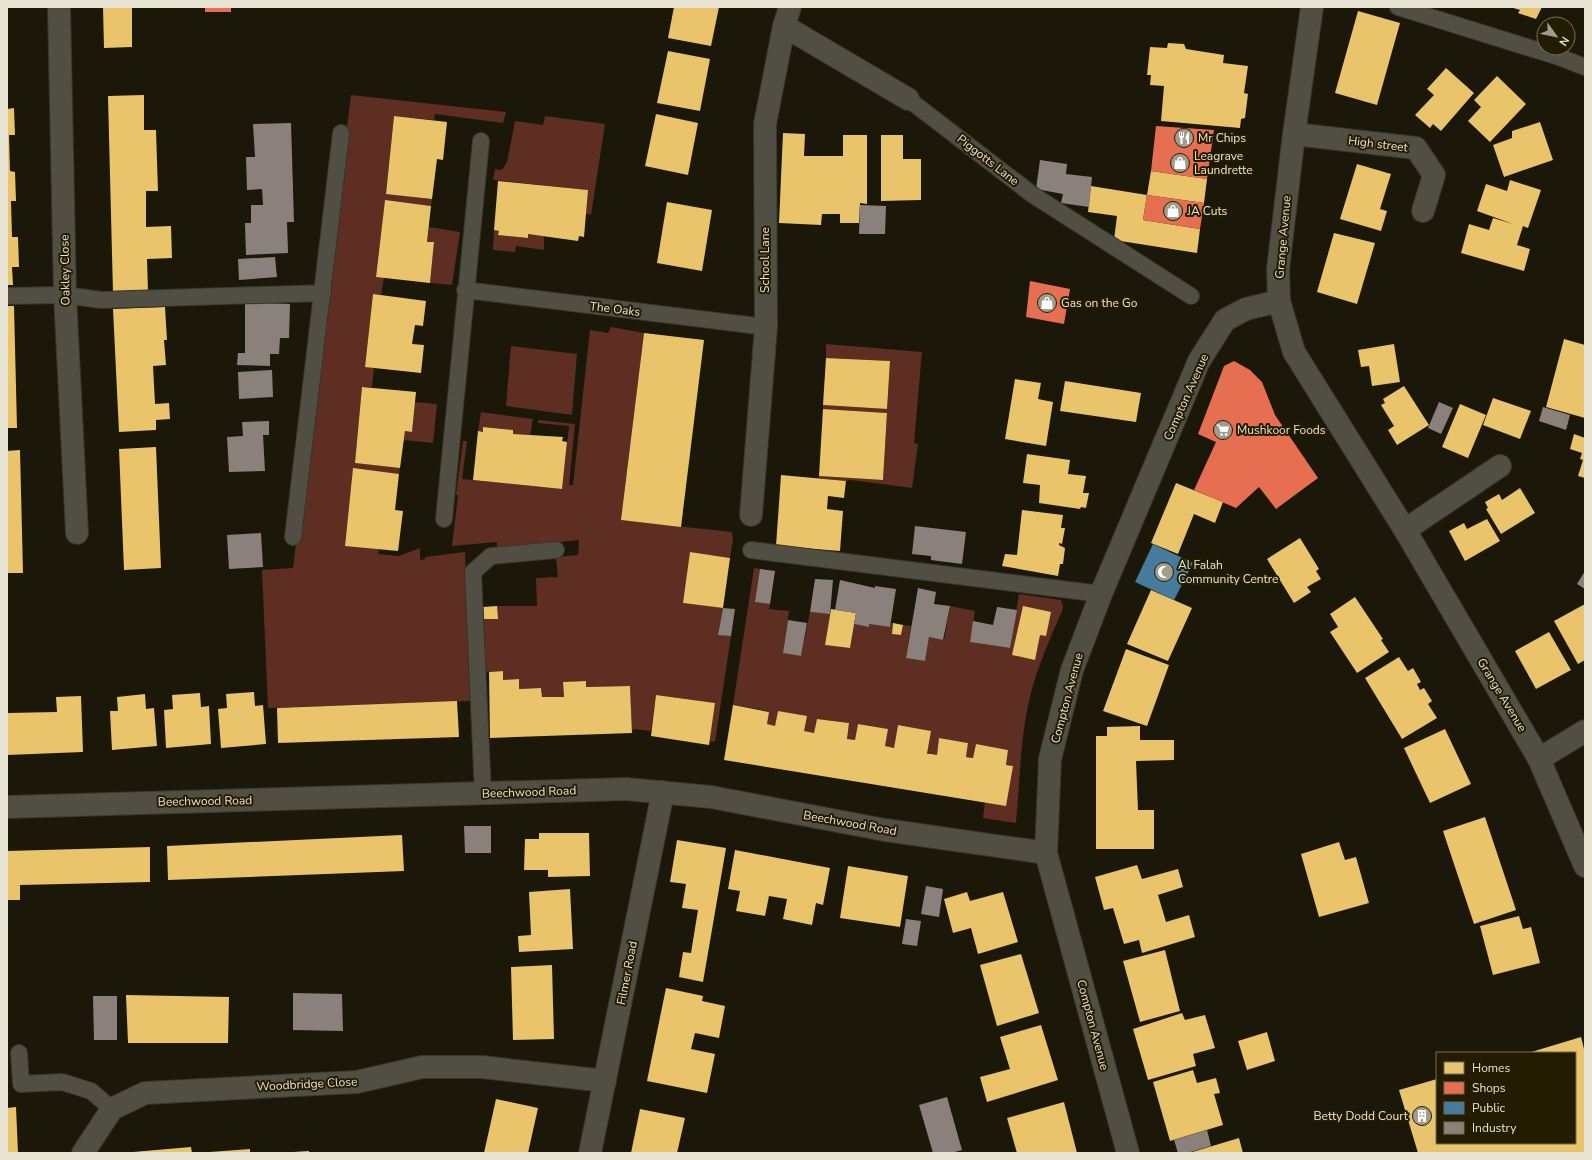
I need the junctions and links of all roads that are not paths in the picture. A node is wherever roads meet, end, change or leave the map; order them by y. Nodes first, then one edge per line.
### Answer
1 (59, 7) edge
2 (1312, 7) edge
3 (1398, 7) edge
4 (787, 17) edge
5 (1585, 67) edge
6 (908, 99) joint
7 (341, 133) dead end
8 (1294, 134) junction
9 (481, 141) dead end
10 (1423, 211) dead end
11 (465, 290) junction
12 (323, 293) junction
13 (65, 295) junction
14 (7, 296) edge
15 (1191, 296) dead end
16 (1279, 301) junction
17 (766, 327) junction
18 (1500, 466) dead end
19 (752, 515) dead end
20 (444, 519) dead end
21 (1405, 530) junction
22 (77, 533) dead end
23 (293, 537) dead end
24 (556, 550) dead end
25 (752, 550) dead end
26 (1101, 594) junction
27 (1585, 731) edge
28 (1539, 759) junction
29 (663, 792) junction
30 (483, 794) junction
31 (7, 807) edge
32 (1046, 853) junction
33 (1585, 866) edge
34 (19, 1053) dead end
35 (605, 1081) junction
36 (112, 1109) junction
37 (83, 1153) edge
38 (590, 1153) edge
39 (1128, 1153) edge

1 - 13 street, Oakley Close
2 - 8 street, Grange Avenue
3 - 5 lane
4 - 6 street, Piggotts Lane
4 - 17 street, School Lane
6 - 15 lane, Piggotts Lane
7 - 12 lane
8 - 10 street, High street
8 - 16 street, Grange Avenue
9 - 11 lane
11 - 17 lane, The Oaks
11 - 20 lane
12 - 13 lane
12 - 23 lane
13 - 14 lane
13 - 22 street, Oakley Close
16 - 21 street, Grange Avenue
16 - 26 street, Compton Avenue
17 - 19 street, School Lane
18 - 21 street
21 - 28 street, Grange Avenue
24 - 30 lane
25 - 26 lane
26 - 32 street, Compton Avenue
27 - 28 street
28 - 33 street, Grange Avenue
29 - 30 street, Beechwood Road
29 - 32 street, Beechwood Road
29 - 35 street, Filmer Road
30 - 31 street, Beechwood Road
32 - 39 street, Compton Avenue
34 - 36 lane
35 - 36 street, Woodbridge Close
35 - 38 street, Filmer Road
36 - 37 street

